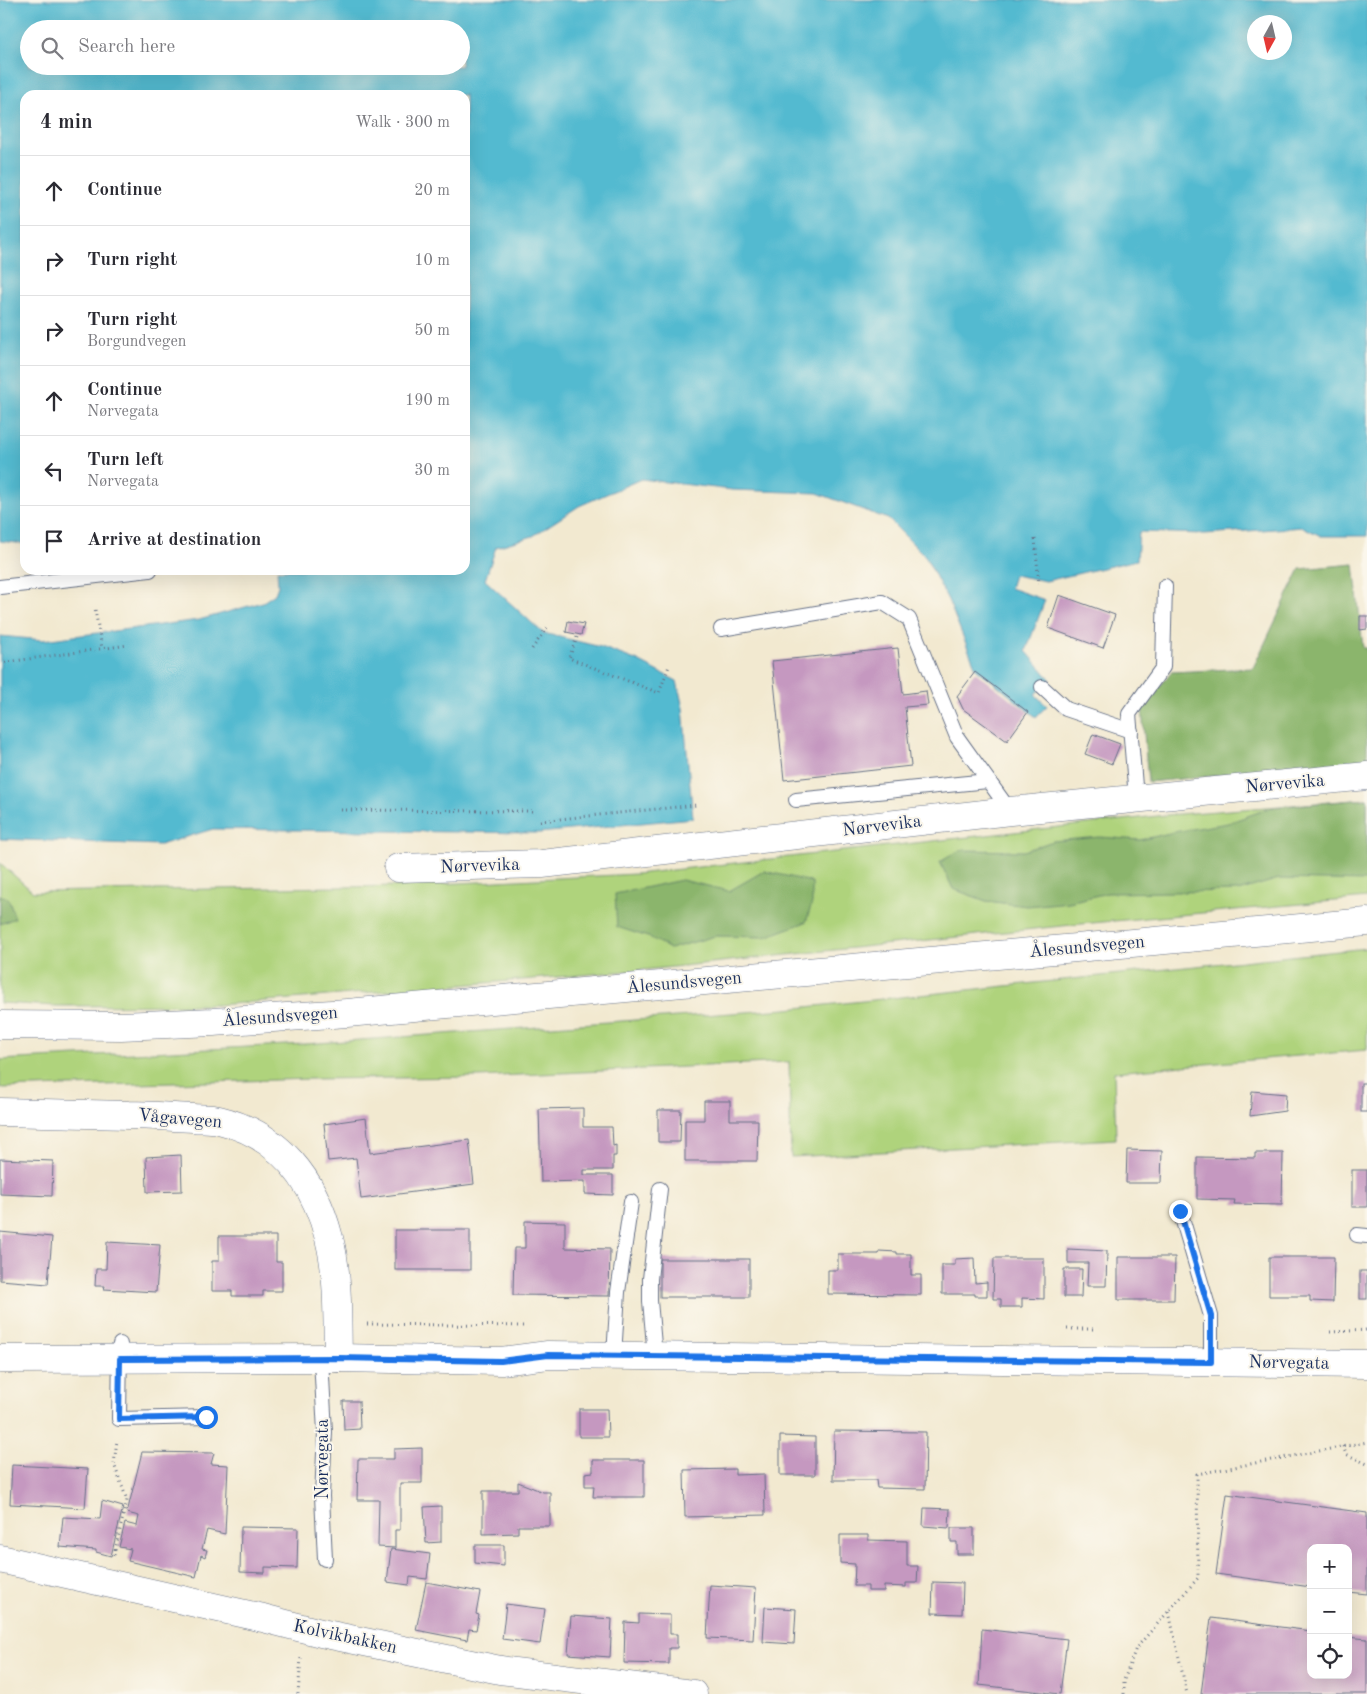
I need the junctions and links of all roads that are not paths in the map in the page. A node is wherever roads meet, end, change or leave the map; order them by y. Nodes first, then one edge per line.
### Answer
1 (106, 575) edge
2 (1165, 586) dead end
3 (0, 587) edge
4 (721, 629) dead end
5 (1042, 687) dead end
6 (1131, 731) junction
7 (1367, 776) edge
8 (988, 781) junction
9 (1136, 798) junction
10 (796, 800) dead end
11 (1010, 811) junction
12 (398, 868) dead end
13 (1367, 922) edge
14 (0, 1025) edge
15 (0, 1112) edge
16 (660, 1189) dead end
17 (631, 1202) dead end
18 (1180, 1211) dead end
19 (0, 1344) edge
20 (120, 1351) junction
21 (333, 1354) junction
22 (614, 1356) junction
23 (655, 1356) junction
24 (0, 1359) edge
25 (1211, 1362) junction
26 (1367, 1364) edge
27 (206, 1417) dead end
28 (0, 1558) edge
29 (325, 1559) dead end
30 (693, 1694) edge

1 - 3 lane
2 - 6 lane
4 - 8 lane
5 - 6 lane
6 - 9 lane
7 - 9 main road, Nørvevika
8 - 10 lane
8 - 11 lane
9 - 11 main road, Nørvevika
11 - 12 main road, Nørvevika
13 - 14 main road, Ålesundsvegen
15 - 21 main road, Vågavegen
16 - 23 lane
17 - 22 lane
18 - 25 lane
19 - 20 main road
20 - 21 main road
20 - 24 main road
20 - 27 lane
21 - 22 main road, Nørvegata
21 - 29 lane, Nørvegata
22 - 23 main road, Nørvegata
23 - 25 main road, Nørvegata
25 - 26 main road, Nørvegata
28 - 30 main road, Kolvikbakken

